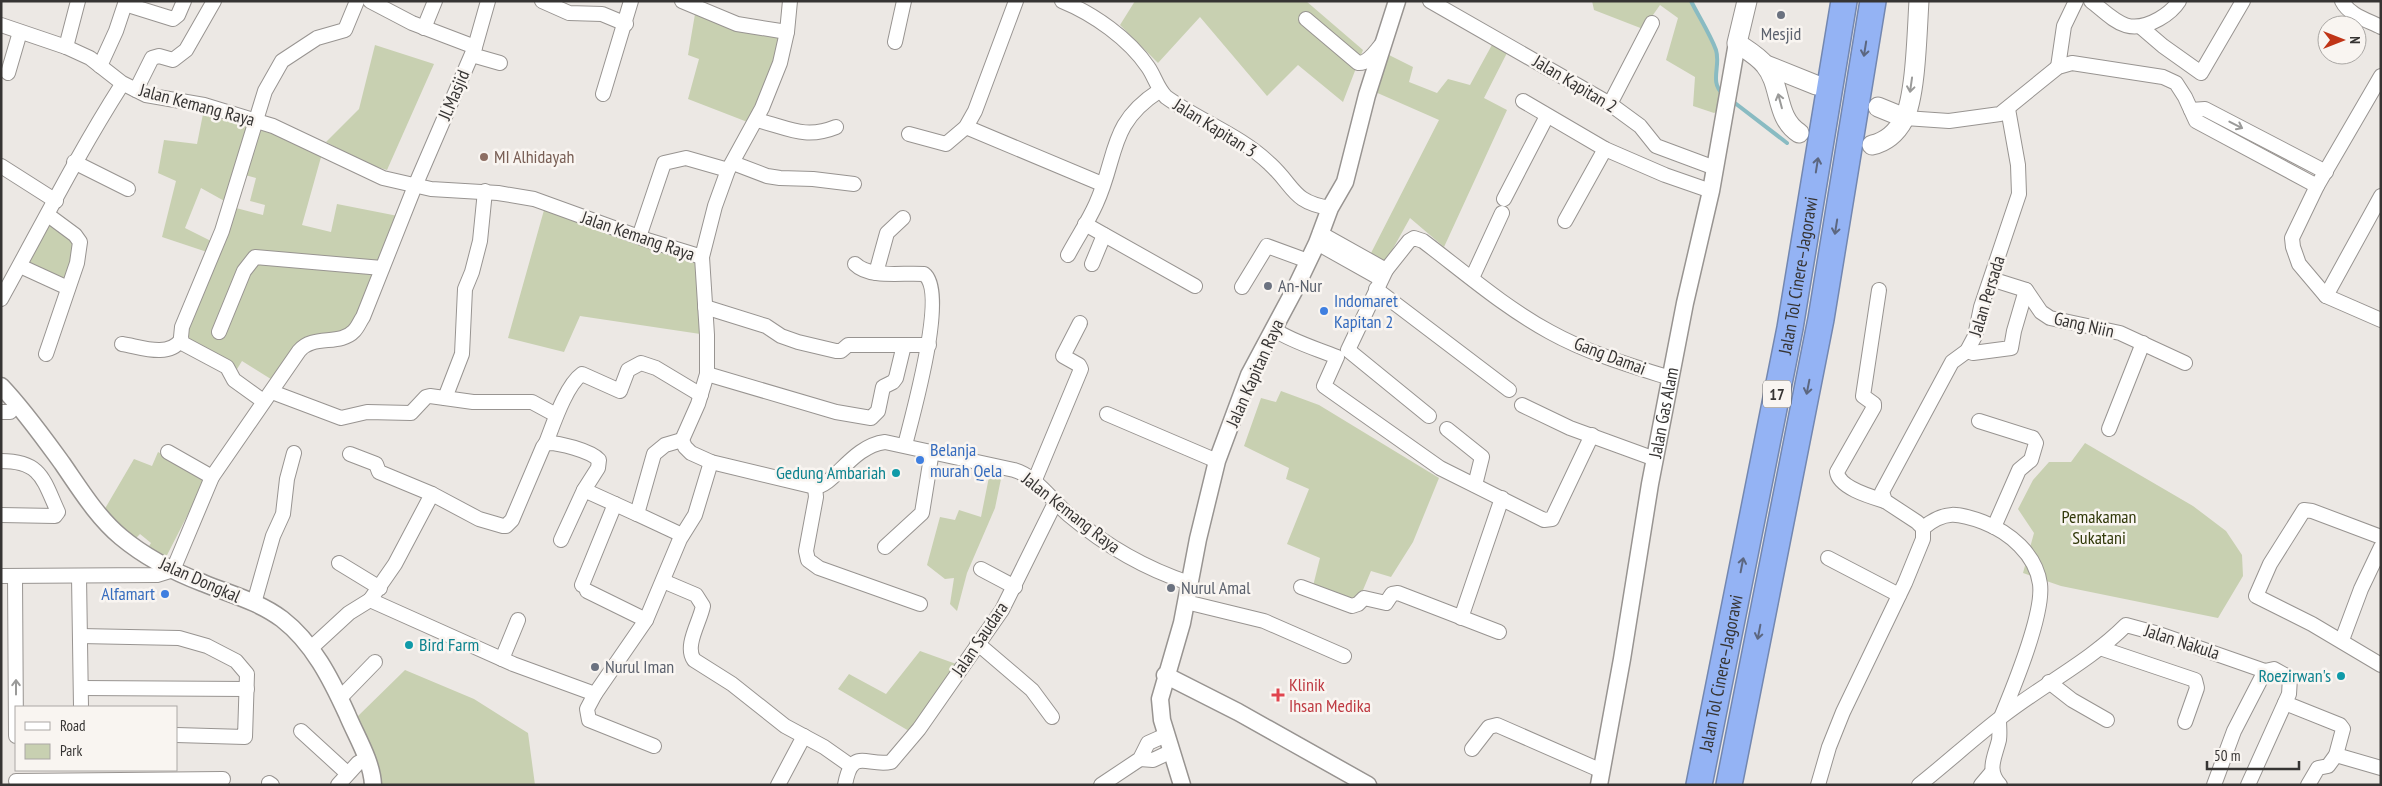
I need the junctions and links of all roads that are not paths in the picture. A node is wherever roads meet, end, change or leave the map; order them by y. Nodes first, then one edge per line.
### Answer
1 (78, 1) edge
2 (184, 1) edge
3 (214, 1) edge
4 (356, 1) edge
5 (370, 1) edge
6 (435, 1) edge
7 (488, 1) edge
8 (542, 1) edge
9 (631, 1) edge
10 (682, 1) edge
11 (790, 1) edge
12 (904, 1) edge
13 (1016, 1) edge
14 (1398, 1) edge
15 (1430, 1) edge
16 (1747, 1) edge
17 (1844, 1) edge
18 (1873, 1) edge
19 (1919, 1) edge
20 (2076, 1) edge
21 (2091, 1) edge
22 (2178, 1) edge
23 (2342, 1) edge
24 (2240, 2) edge
25 (126, 3) edge
26 (1069, 3) edge
27 (1306, 19) dead end
28 (1652, 23) dead end
29 (626, 24) junction
30 (1, 25) edge
31 (2381, 26) edge
32 (424, 28) junction
33 (2142, 28) junction
34 (20, 32) junction
35 (787, 32) junction
36 (1385, 40) junction
37 (895, 42) dead end
38 (1737, 43) junction
39 (66, 47) junction
40 (473, 51) junction
41 (500, 63) dead end
42 (100, 66) junction
43 (1766, 66) junction
44 (2058, 68) junction
45 (8, 73) dead end
46 (2381, 76) edge
47 (1816, 85) dead end
48 (121, 86) dead end
49 (136, 90) junction
50 (1159, 91) junction
51 (603, 94) dead end
52 (1523, 101) dead end
53 (1610, 104) junction
54 (1878, 107) dead end
55 (2008, 109) junction
56 (2191, 110) junction
57 (1547, 116) junction
58 (1904, 118) junction
59 (756, 120) junction
60 (255, 121) junction
61 (836, 127) dead end
62 (966, 127) junction
63 (1799, 133) dead end
64 (909, 134) dead end
65 (1872, 145) dead end
66 (1605, 150) junction
67 (74, 162) junction
68 (1, 166) edge
69 (731, 167) junction
70 (1715, 168) junction
71 (2326, 172) junction
72 (854, 184) dead end
73 (1102, 184) junction
74 (415, 186) junction
75 (2317, 186) junction
76 (128, 189) dead end
77 (1710, 191) junction
78 (485, 192) junction
79 (2381, 196) edge
80 (56, 201) junction
81 (1330, 208) junction
82 (48, 215) junction
83 (903, 218) dead end
84 (1565, 221) dead end
85 (1084, 224) junction
86 (1104, 235) junction
87 (639, 237) junction
88 (1318, 238) junction
89 (1068, 255) dead end
90 (702, 257) junction
91 (1308, 261) junction
92 (855, 264) dead end
93 (1092, 264) dead end
94 (20, 266) junction
95 (382, 268) junction
96 (876, 273) junction
97 (1472, 278) junction
98 (1381, 279) junction
99 (1991, 279) junction
100 (1195, 286) dead end
101 (1242, 287) dead end
102 (68, 288) junction
103 (1879, 290) dead end
104 (2026, 290) junction
105 (2, 294) edge
106 (2326, 296) junction
107 (705, 307) junction
108 (2381, 320) edge
109 (1080, 323) dead end
110 (1273, 329) junction
111 (219, 332) dead end
112 (181, 340) junction
113 (2143, 343) junction
114 (122, 344) dead end
115 (904, 345) junction
116 (929, 345) junction
117 (1967, 351) junction
118 (46, 354) dead end
119 (2185, 363) dead end
120 (707, 374) junction
121 (1670, 378) junction
122 (1, 386) edge
123 (1509, 390) dead end
124 (701, 395) junction
125 (268, 396) junction
126 (445, 398) junction
127 (1522, 405) dead end
128 (1107, 414) dead end
129 (556, 416) junction
130 (1429, 416) dead end
131 (1979, 421) dead end
132 (1446, 429) dead end
133 (2109, 429) dead end
134 (1592, 435) junction
135 (682, 440) junction
136 (546, 443) junction
137 (905, 445) junction
138 (932, 451) junction
139 (168, 452) dead end
140 (294, 453) dead end
141 (350, 454) dead end
142 (1655, 459) junction
143 (1217, 460) junction
144 (1, 461) edge
145 (711, 462) junction
146 (212, 477) junction
147 (1034, 482) junction
148 (1475, 485) junction
149 (815, 487) junction
150 (584, 490) junction
151 (432, 494) junction
152 (1502, 498) junction
153 (1885, 501) junction
154 (1055, 503) junction
155 (616, 504) junction
156 (637, 514) junction
157 (1, 515) edge
158 (1994, 527) junction
159 (1923, 528) junction
160 (682, 535) junction
161 (2381, 537) edge
162 (561, 540) dead end
163 (885, 547) dead end
164 (2381, 547) edge
165 (1828, 558) dead end
166 (339, 563) dead end
167 (981, 569) dead end
168 (173, 570) junction
169 (1, 576) edge
170 (16, 576) junction
171 (79, 576) junction
172 (663, 581) junction
173 (1189, 583) junction
174 (1015, 587) junction
175 (1301, 587) dead end
176 (380, 588) junction
177 (1899, 595) junction
178 (370, 600) junction
179 (1186, 602) junction
180 (254, 603) junction
181 (920, 604) dead end
182 (1461, 618) junction
183 (518, 620) dead end
184 (646, 620) junction
185 (1498, 632) dead end
186 (80, 636) junction
187 (2342, 640) junction
188 (977, 643) junction
189 (311, 648) junction
190 (2100, 648) junction
191 (1344, 656) dead end
192 (502, 659) junction
193 (375, 662) dead end
194 (2381, 665) edge
195 (2265, 671) junction
196 (1165, 675) junction
197 (2048, 682) junction
198 (81, 688) junction
199 (247, 689) junction
200 (595, 694) junction
201 (340, 698) junction
202 (2285, 703) junction
203 (16, 706) edge
204 (81, 706) edge
205 (1052, 717) dead end
206 (2000, 718) junction
207 (2106, 720) dead end
208 (2185, 722) dead end
209 (301, 731) dead end
210 (178, 735) edge
211 (1166, 735) junction
212 (804, 736) junction
213 (654, 746) dead end
214 (1472, 749) dead end
215 (1172, 750) junction
216 (2336, 755) junction
217 (366, 758) junction
218 (1140, 758) junction
219 (851, 766) junction
220 (2381, 768) edge
221 (1992, 772) junction
222 (347, 773) junction
223 (83, 778) edge
224 (1600, 778) edge
225 (16, 779) edge
226 (223, 779) dead end
227 (338, 785) edge
228 (373, 785) edge
229 (778, 785) edge
230 (845, 785) edge
231 (1101, 785) edge
232 (1182, 785) edge
233 (1368, 785) edge
234 (1699, 785) edge
235 (1729, 785) edge
236 (1818, 785) edge
237 (1919, 785) edge
238 (1981, 785) edge
239 (2000, 785) edge
240 (2214, 785) edge
241 (2248, 785) edge
242 (2308, 785) edge

1 - 39 street
2 - 25 street
3 - 49 street
4 - 60 street
5 - 32 street
6 - 32 street
7 - 40 street, Jl.Masjid
8 - 29 street
9 - 29 street
10 - 35 street
11 - 35 street
12 - 37 street
13 - 62 street
14 - 36 street, Jalan Kapitan Raya
15 - 53 street, Jalan Kapitan 2
16 - 38 main road, Jalan Gas Alam
234 -> 17 highway, Jalan Tol Cinere–Jagorawi / 17
18 -> 235 highway, Jalan Tol Cinere–Jagorawi / 17
19 -> 58 main road
20 - 44 street
21 - 33 street
22 - 33 street
23 - 31 street
24 - 33 street
25 - 42 street
26 - 50 street, Jalan Kapitan 3
27 - 36 street
28 - 53 street
29 - 51 street
30 - 34 street, Jalan Kemang Raya
32 - 40 street
34 - 39 street, Jalan Kemang Raya
34 - 45 street
35 - 59 street
36 - 81 street, Jalan Kapitan Raya
38 - 43 main road
38 - 70 street, Jalan Gas Alam
39 - 42 street, Jalan Kemang Raya
40 - 41 street
40 - 74 street, Jl.Masjid
42 - 49 street, Jalan Kemang Raya
43 - 47 main road
63 -> 43 main road
44 - 55 street
44 - 56 street
46 - 71 street
48 - 67 street
49 - 60 street, Jalan Kemang Raya
50 - 73 street
50 - 81 street, Jalan Kapitan 3
52 - 57 street
53 - 70 street, Jalan Kapitan 2
54 - 58 main road
55 - 58 street
55 - 99 street, Jalan Persada
56 -> 71 street
56 - 75 street
57 - 66 street
57 - 97 street
58 - 65 main road
59 - 61 street
59 - 69 street
60 - 74 street, Jalan Kemang Raya
60 - 112 street
62 - 64 street
62 - 73 street
66 - 77 street
66 - 84 street
67 - 76 street
67 - 80 street
68 - 80 street
69 - 72 street
69 - 87 street
69 - 90 street
70 - 77 street, Jalan Gas Alam
71 - 75 street
73 - 85 street
74 - 78 street, Jalan Kemang Raya
74 - 95 street, Jl.Masjid
75 - 106 street
77 - 121 street, Jalan Gas Alam
78 - 87 street, Jalan Kemang Raya
78 - 126 street
79 - 106 street
80 - 82 street
81 - 88 street, Jalan Kapitan Raya
82 - 94 street
82 - 102 street
83 - 96 street
85 - 86 street
85 - 89 street
86 - 93 street
86 - 100 street
87 - 90 street, Jalan Kemang Raya
88 - 91 street, Jalan Kapitan Raya
88 - 98 street
90 - 107 street, Jalan Kemang Raya
91 - 101 street
91 - 110 street, Jalan Kapitan Raya
92 - 96 street
94 - 102 street
94 - 105 street
95 - 111 street
95 - 125 street, Jl.Masjid
96 - 116 street
97 - 98 street, Gang Damai
97 - 121 street, Gang Damai
98 - 123 street
98 - 130 street
99 - 104 street
99 - 117 street, Jalan Persada
102 - 118 street
103 - 153 street
104 - 113 street, Gang Niin
104 - 117 street
106 - 108 street
107 - 115 street
107 - 120 street, Jalan Kemang Raya
109 - 147 street
110 - 143 street, Jalan Kapitan Raya
110 - 148 street
112 - 114 street
112 - 125 street
113 - 119 street, Gang Niin
113 - 133 street
115 - 116 street
115 - 120 street
116 - 137 street
117 - 153 street, Jalan Persada
120 - 124 street, Jalan Kemang Raya
121 - 142 street, Jalan Gas Alam
122 - 168 street, Jalan Dongkal
124 - 129 street
124 - 135 street, Jalan Kemang Raya
125 - 126 street
125 - 146 street, Jl.Masjid
126 - 129 street
127 - 134 street
128 - 143 street
129 - 136 street
131 - 158 street
132 - 148 street
134 - 142 street
134 - 152 street
135 - 145 street
135 - 156 street
136 - 150 street
136 - 151 street
137 - 138 street, Jalan Kemang Raya
137 - 149 street, Jalan Kemang Raya
138 - 147 street, Jalan Kemang Raya
138 - 163 street
139 - 146 street
140 - 180 street
141 - 151 street
142 - 224 street, Jalan Gas Alam
143 - 173 street, Jalan Kapitan Raya
144 - 157 street
145 - 149 street
145 - 160 street
146 - 168 street, Jl.Masjid
147 - 154 street, Jalan Kemang Raya
148 - 152 street
149 - 181 street
150 - 155 street
150 - 162 street
151 - 176 street
152 - 182 street
153 - 159 street
154 - 173 street, Jalan Kemang Raya
154 - 174 street, Jalan Saudara
155 - 156 street
155 - 184 street
156 - 160 street
158 - 159 street
158 - 206 street
159 - 177 street
160 - 172 street
161 - 187 street
164 - 187 street
165 - 177 street
166 - 176 street
167 - 174 street
168 - 171 street
168 - 180 street, Jalan Dongkal
169 - 170 street
170 - 171 street
203 -> 170 street
171 - 186 street
172 - 184 street
172 - 212 street
173 - 179 street, Jalan Kapitan Raya
174 - 188 street, Jalan Saudara
175 - 182 street
176 - 178 street
177 - 236 street
178 - 189 street
178 - 192 street
179 - 191 street
179 - 196 street, Jalan Kapitan Raya
180 - 189 street, Jalan Dongkal
182 - 185 street
183 - 192 street
184 - 200 street
186 - 198 street
186 - 199 street
187 - 194 street
188 - 205 street
188 - 219 street, Jalan Saudara
189 - 201 street, Jalan Dongkal
190 - 195 street, Jalan Nakula
190 - 197 street, Jalan Nakula
190 - 208 street
192 - 200 street
193 - 201 street
195 - 202 street, Jalan Nakula
195 - 240 street
196 - 211 street
196 - 233 street
197 - 206 street, Jalan Nakula
197 - 207 street
198 - 199 street
198 - 204 street
199 - 210 street
200 - 213 street
201 - 217 street, Jalan Dongkal
202 - 216 street
202 - 241 street, Jalan Nakula
206 - 221 street
206 - 237 street, Jalan Nakula
209 - 222 street
211 - 215 street
211 - 218 street
212 - 219 street
212 - 229 street
214 - 224 street
215 - 218 street
215 - 232 street
216 - 220 street
216 - 242 street
217 - 222 street
217 - 228 street, Jalan Dongkal
218 - 231 street
219 - 230 street
221 - 238 street
221 - 239 street
222 - 227 street
223 - 225 street
223 - 226 street

